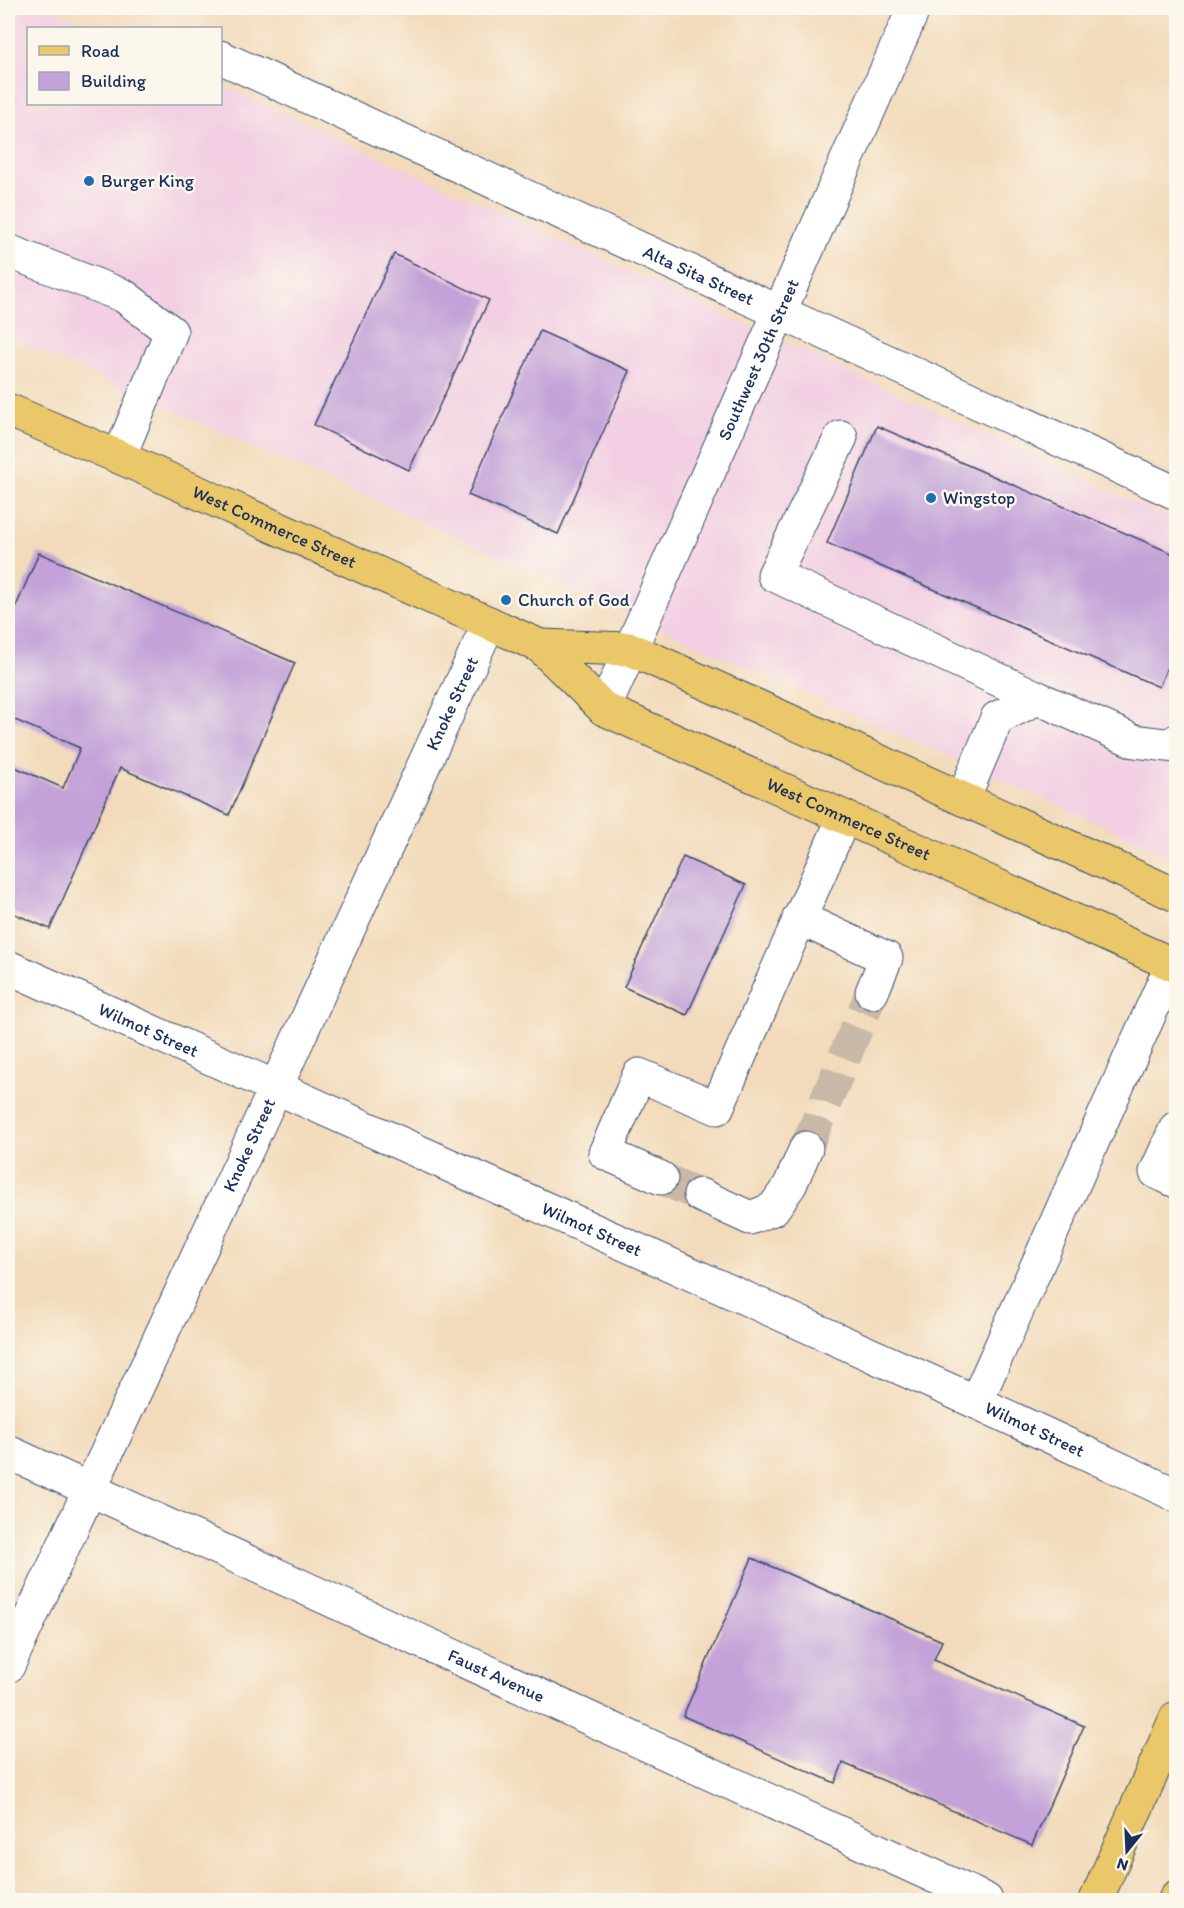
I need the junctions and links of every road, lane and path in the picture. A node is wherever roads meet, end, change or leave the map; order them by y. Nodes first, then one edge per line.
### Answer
1 (914, 8) edge
2 (222, 58) edge
3 (8, 251) edge
4 (779, 310) junction
5 (8, 410) edge
6 (841, 437) dead end
7 (119, 457) junction
8 (1176, 493) edge
9 (489, 623) junction
10 (540, 646) junction
11 (630, 649) junction
12 (1038, 698) junction
13 (604, 710) junction
14 (1176, 741) edge
15 (963, 799) junction
16 (844, 817) junction
17 (1176, 895) edge
18 (799, 918) junction
19 (1174, 965) edge
20 (8, 967) edge
21 (872, 992) tunnel mouth
22 (276, 1087) junction
23 (1176, 1128) edge
24 (806, 1148) tunnel mouth
25 (661, 1178) tunnel mouth
26 (1176, 1181) edge
27 (700, 1195) tunnel mouth
28 (976, 1402) junction
29 (8, 1452) edge
30 (88, 1488) junction
31 (1176, 1495) edge
32 (8, 1666) edge
33 (1176, 1718) edge
34 (986, 1900) edge
35 (1096, 1900) edge

1 - 4 street, Southwest 30th Street
2 - 4 street, Alta Sita Street
3 - 7 street
4 - 8 street, Alta Sita Street
4 - 11 street, Southwest 30th Street
5 - 7 main road, West Commerce Street
6 - 12 street
7 - 9 main road, West Commerce Street
9 - 10 main road, West Commerce Street
9 - 22 street, Knoke Street
10 - 11 main road, West Commerce Street
10 - 13 main road, West Commerce Street
11 - 13 street, Southwest 30th Street
11 - 15 main road, West Commerce Street
12 - 14 street
12 - 15 street
13 - 16 main road, West Commerce Street
15 - 17 main road, West Commerce Street
16 - 18 street
16 - 19 main road, West Commerce Street
18 - 21 street
18 - 25 street
19 - 28 street
20 - 22 street, Wilmot Street
22 - 28 street, Wilmot Street
22 - 30 street, Knoke Street
23 - 26 street
24 - 27 street
28 - 31 street, Wilmot Street
29 - 30 street, Faust Avenue
30 - 32 street, Knoke Street
30 - 34 street, Faust Avenue
33 - 35 main road

